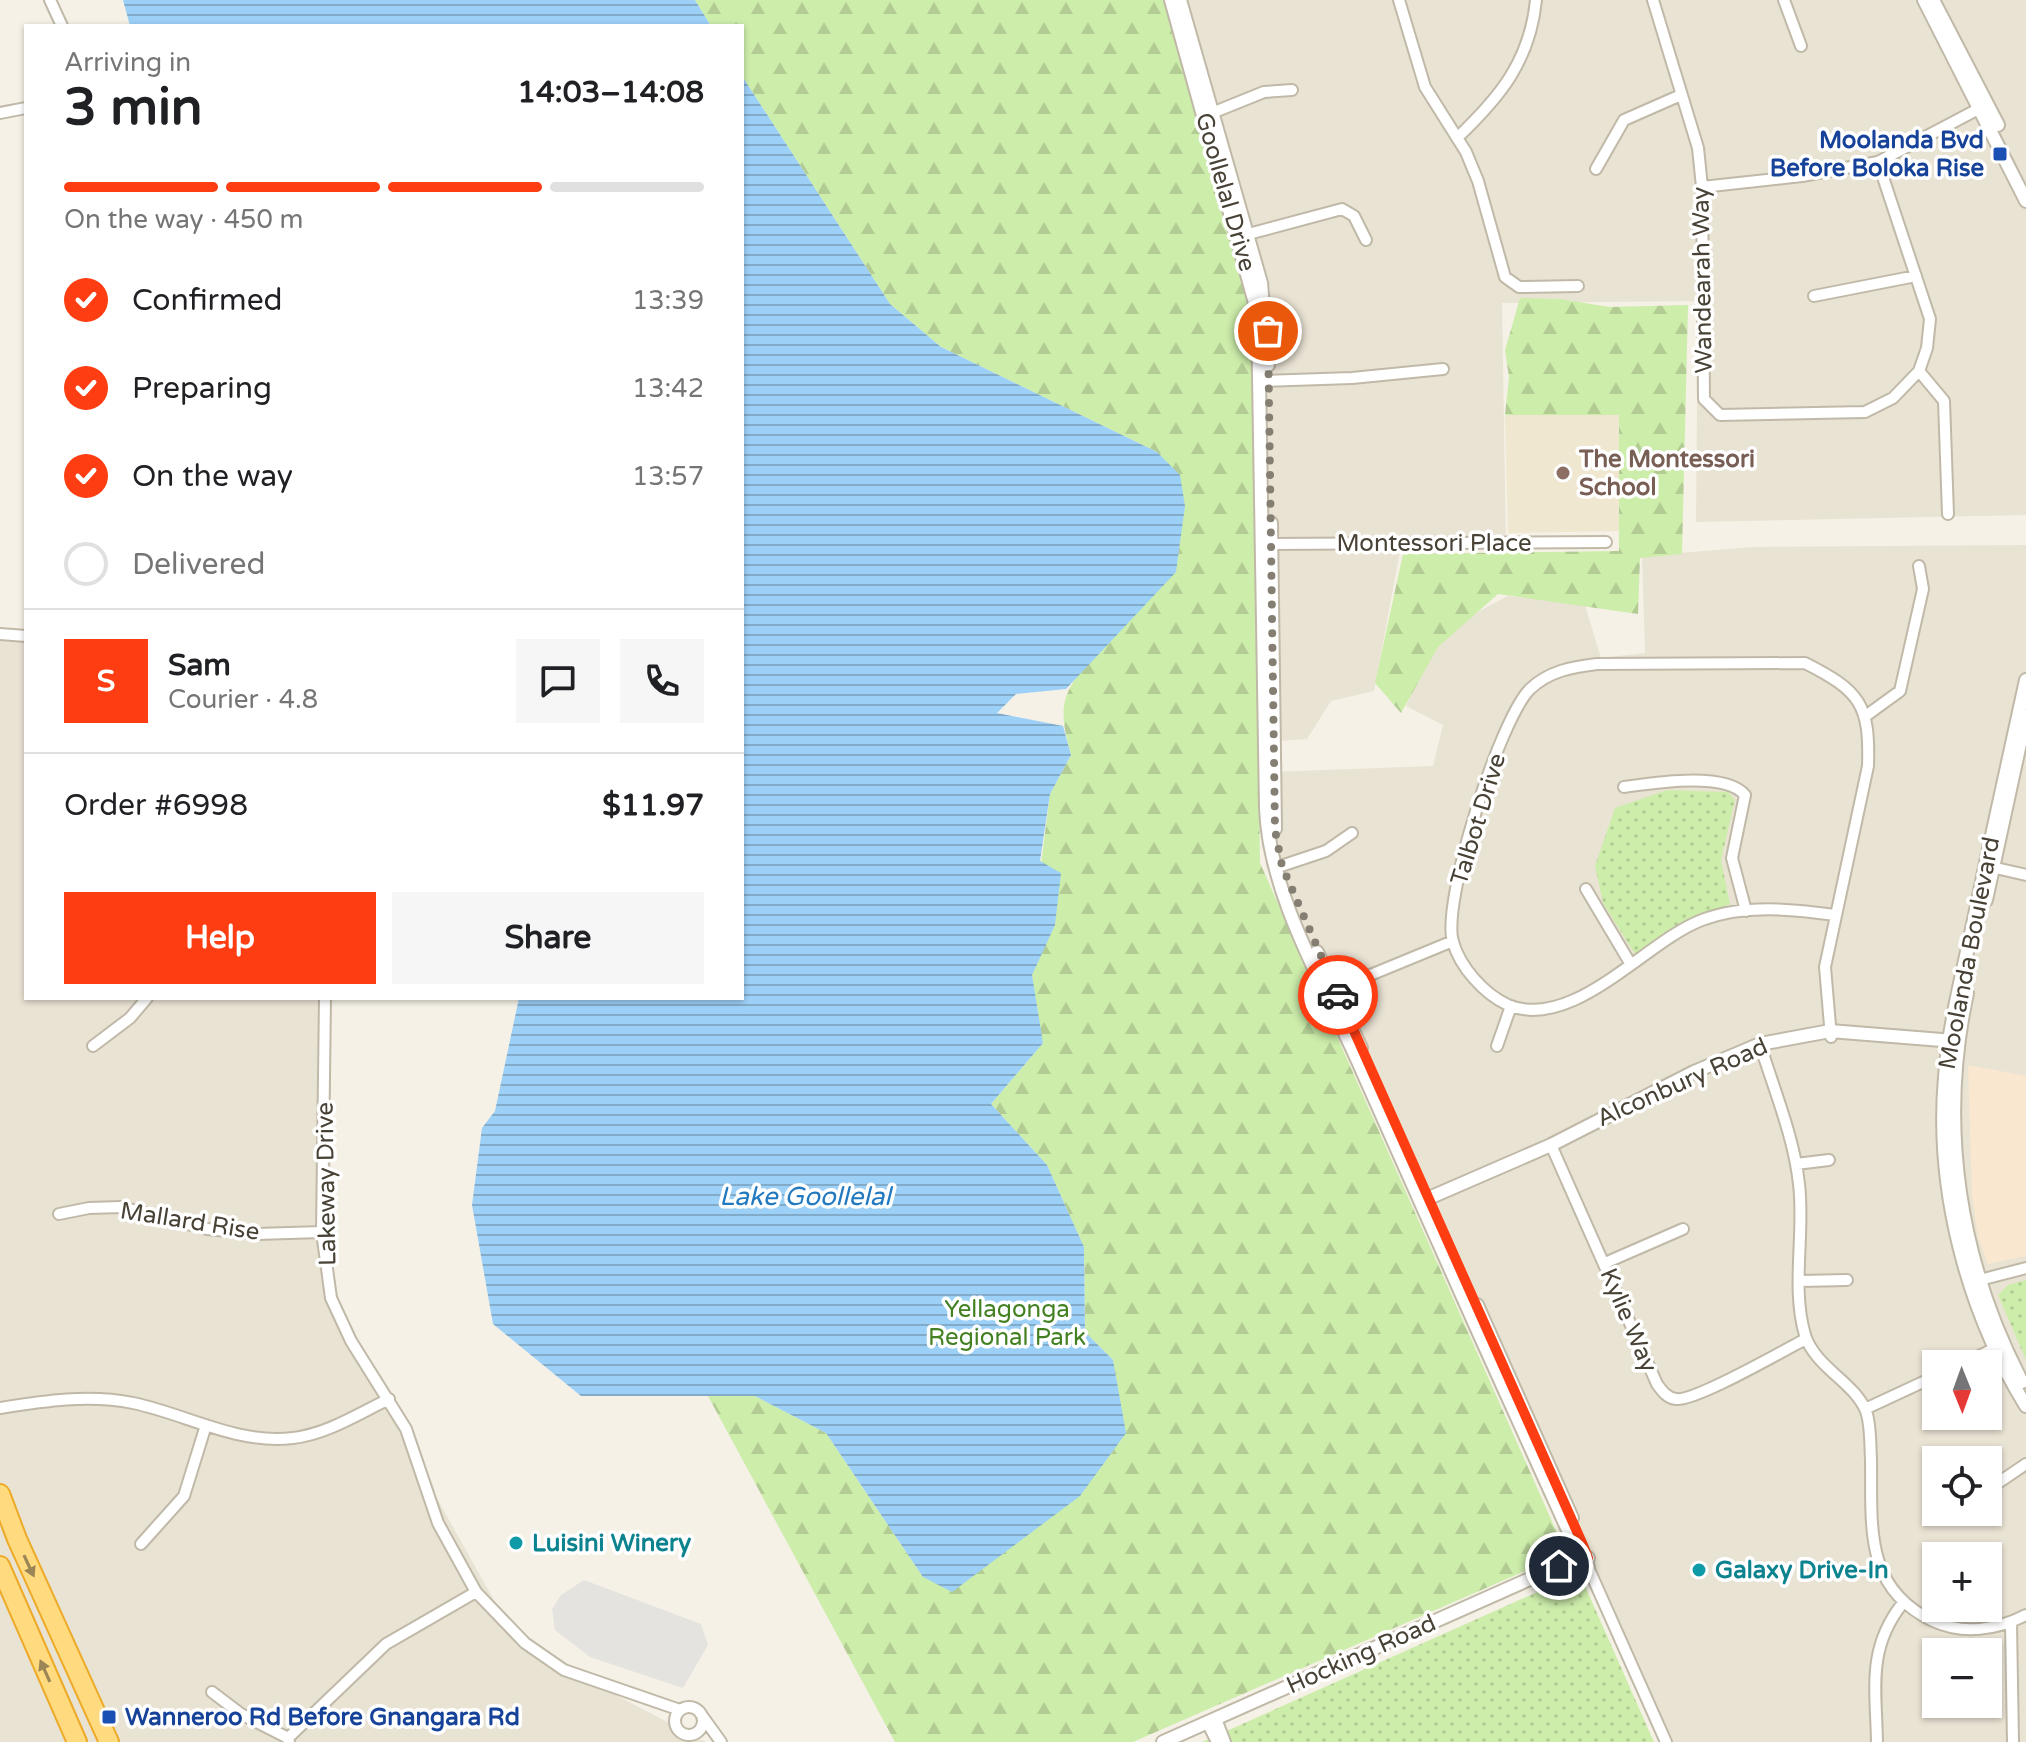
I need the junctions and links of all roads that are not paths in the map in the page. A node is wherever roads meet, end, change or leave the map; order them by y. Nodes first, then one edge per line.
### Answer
1 (50, 0) edge
2 (1171, 0) edge
3 (1180, 0) edge
4 (1399, 0) edge
5 (1536, 0) edge
6 (1653, 0) edge
7 (1784, 0) edge
8 (1924, 0) edge
9 (1933, 0) edge
10 (61, 24) edge
11 (1801, 46) dead end
12 (1292, 90) dead end
13 (1681, 95) junction
14 (1984, 106) junction
15 (24, 108) edge
16 (0, 113) edge
17 (1209, 114) junction
18 (1457, 138) junction
19 (1878, 162) junction
20 (1596, 169) dead end
21 (2026, 182) edge
22 (1702, 187) junction
23 (2026, 201) edge
24 (1244, 235) junction
25 (1366, 240) dead end
26 (1916, 276) junction
27 (1578, 286) dead end
28 (1814, 296) dead end
29 (1443, 369) dead end
30 (1919, 371) junction
31 (1264, 381) junction
32 (1948, 514) dead end
33 (1606, 542) dead end
34 (1266, 544) junction
35 (1919, 566) dead end
36 (0, 634) edge
37 (24, 636) edge
38 (2026, 680) edge
39 (1867, 715) junction
40 (2026, 716) edge
41 (1624, 787) dead end
42 (1352, 833) dead end
43 (1989, 866) junction
44 (1278, 867) junction
45 (2026, 875) edge
46 (1586, 889) dead end
47 (1746, 911) junction
48 (1835, 915) junction
49 (1453, 941) junction
50 (1630, 963) junction
51 (1332, 991) junction
52 (145, 1000) edge
53 (325, 1000) edge
54 (1511, 1006) junction
55 (1831, 1034) junction
56 (1953, 1044) junction
57 (93, 1046) dead end
58 (1497, 1046) dead end
59 (1761, 1047) junction
60 (1552, 1148) junction
61 (1829, 1160) dead end
62 (1796, 1164) junction
63 (1428, 1204) junction
64 (59, 1214) dead end
65 (1683, 1229) dead end
66 (322, 1232) junction
67 (1605, 1263) junction
68 (2026, 1268) edge
69 (1847, 1280) dead end
70 (1800, 1281) junction
71 (1975, 1281) junction
72 (1806, 1339) junction
73 (1999, 1346) junction
74 (1991, 1350) edge
75 (1922, 1383) edge
76 (2026, 1391) edge
77 (389, 1399) junction
78 (2026, 1406) edge
79 (0, 1408) edge
80 (1865, 1409) junction
81 (206, 1425) junction
82 (2026, 1464) edge
83 (2002, 1480) edge
84 (0, 1494) edge
85 (141, 1544) dead end
86 (1584, 1557) junction
87 (0, 1566) edge
88 (476, 1592) junction
89 (1902, 1604) junction
90 (2026, 1615) edge
91 (2011, 1623) junction
92 (212, 1692) dead end
93 (703, 1717) junction
94 (677, 1719) junction
95 (1212, 1720) junction
96 (689, 1737) edge
97 (288, 1740) edge
98 (77, 1742) edge
99 (109, 1742) edge
100 (673, 1742) edge
101 (718, 1742) edge
102 (1163, 1742) edge
103 (1217, 1742) edge
104 (1225, 1742) edge
105 (1666, 1742) edge
106 (1877, 1742) edge
107 (2013, 1742) edge

1 - 10 street
2 - 17 street, Goollelal Drive
3 - 17 street, Goollelal Drive
4 - 18 street
5 - 18 street
6 - 13 street, Wandearah Way
7 - 11 street
8 - 14 street
9 - 14 street
12 - 17 street
13 - 20 street
13 - 22 street, Wandearah Way
14 - 19 street
14 - 21 street
14 - 23 street
15 - 16 street
17 - 24 street, Goollelal Drive
18 - 27 street
19 - 22 street
19 - 26 street, Wandearah Way
22 - 30 street, Wandearah Way
24 - 25 street
24 - 31 street, Goollelal Drive
26 - 28 street
26 - 30 street, Wandearah Way
29 - 31 street
30 - 32 street
31 - 34 street, Goollelal Drive
33 - 34 street, Montessori Place
34 - 44 street, Goollelal Drive
35 - 39 street
36 - 37 street
38 - 43 street, Moolanda Boulevard
39 - 48 street
39 - 49 street, Talbot Drive
40 - 43 street, Moolanda Boulevard
41 - 47 street
42 - 44 street
43 - 45 street
43 - 56 street, Moolanda Boulevard
44 - 51 street, Goollelal Drive
46 - 50 street
47 - 48 street
47 - 50 street
48 - 55 street
49 - 51 street
49 - 54 street
50 - 54 street
51 - 63 street, Goollelal Drive
52 - 57 street
53 - 66 street, Lakeway Drive
54 - 58 street
55 - 56 street, Alconbury Road
55 - 59 street, Alconbury Road
56 - 71 street, Moolanda Boulevard
59 - 60 street, Alconbury Road
59 - 62 street
60 - 63 street, Alconbury Road
60 - 67 street, Kylie Way
61 - 62 street
62 - 70 street
63 - 86 street, Goollelal Drive
64 - 66 street, Mallard Rise
65 - 67 street
66 - 77 street, Lakeway Drive
67 - 72 street, Kylie Way
68 - 71 street
69 - 70 street
70 - 72 street
71 - 73 street, Moolanda Boulevard
72 - 80 street
73 - 74 street
73 - 76 street, Moolanda Boulevard
73 - 78 street, Moolanda Boulevard
75 - 80 street
77 - 81 street
77 - 88 street, Lakeway Drive
79 - 81 street
80 - 89 street
81 - 85 street
82 - 83 street
84 -> 99 highway
86 - 95 street, Hocking Road
86 - 105 street, Goollelal Drive
98 -> 87 highway
88 - 94 street, Lakeway Drive
88 - 97 street
89 - 91 street
89 - 106 street
90 - 91 street
91 - 107 street
92 - 97 street
93 - 94 street
93 - 96 street
93 - 101 street
94 - 96 street
94 - 100 street
95 - 102 street, Hocking Road
95 - 103 street
95 - 104 street
96 - 101 street

